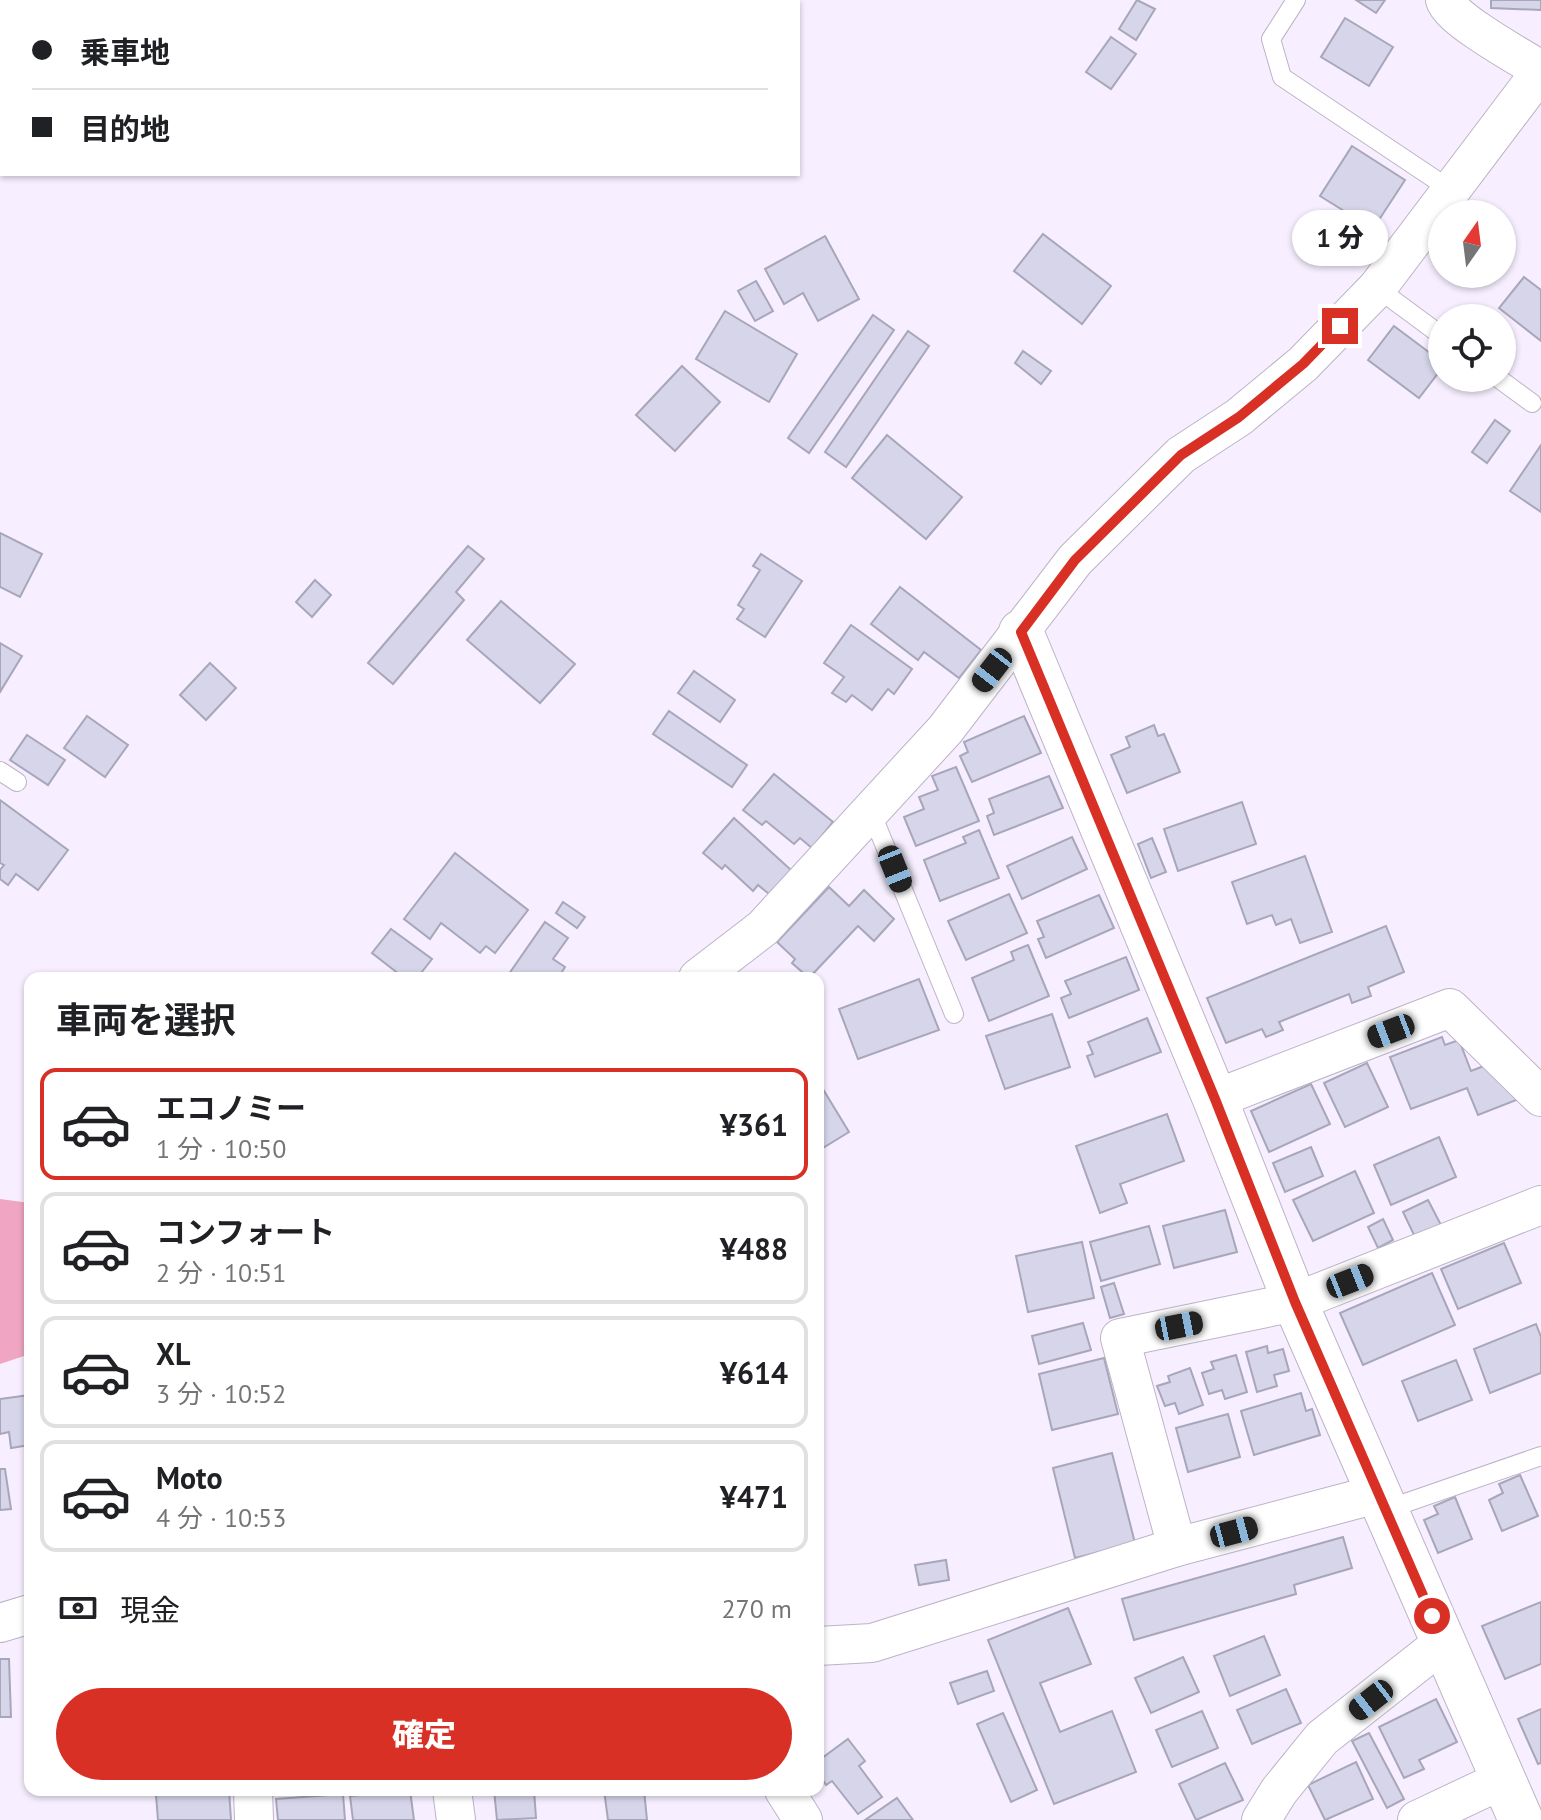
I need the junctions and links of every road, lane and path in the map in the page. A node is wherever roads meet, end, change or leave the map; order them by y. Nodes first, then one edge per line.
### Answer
1 (1296, 0) edge
2 (1445, 0) edge
3 (1541, 70) edge
4 (1451, 190) junction
5 (1377, 288) junction
6 (1428, 326) edge
7 (1516, 391) edge
8 (1532, 403) dead end
9 (1021, 632) junction
10 (0, 771) edge
11 (17, 782) dead end
12 (871, 812) junction
13 (706, 972) edge
14 (954, 1014) dead end
15 (1541, 1097) edge
16 (1215, 1099) junction
17 (1541, 1205) edge
18 (1295, 1302) junction
19 (1541, 1456) edge
20 (1381, 1502) junction
21 (1177, 1547) junction
22 (24, 1616) edge
23 (0, 1623) edge
24 (1444, 1642) junction
25 (824, 1646) edge
26 (1504, 1779) junction
27 (253, 1796) edge
28 (453, 1796) edge
29 (788, 1796) edge
30 (254, 1820) edge
31 (456, 1820) edge
32 (803, 1820) edge
33 (1261, 1820) edge
34 (1417, 1820) edge
35 (1521, 1820) edge

1 - 4 lane
2 - 3 street
3 - 4 street
4 - 5 street
5 - 6 lane
5 - 9 street
7 - 8 lane
9 - 12 street
9 - 16 street
10 - 11 lane
12 - 13 street
12 - 14 lane
15 - 16 street
16 - 18 street
17 - 18 street
18 - 20 street
18 - 21 street
19 - 20 lane
20 - 21 street
20 - 24 street
21 - 25 street
22 - 23 street
24 - 26 street
24 - 33 street
26 - 34 street
26 - 35 street
27 - 30 street
28 - 31 street
29 - 32 street

